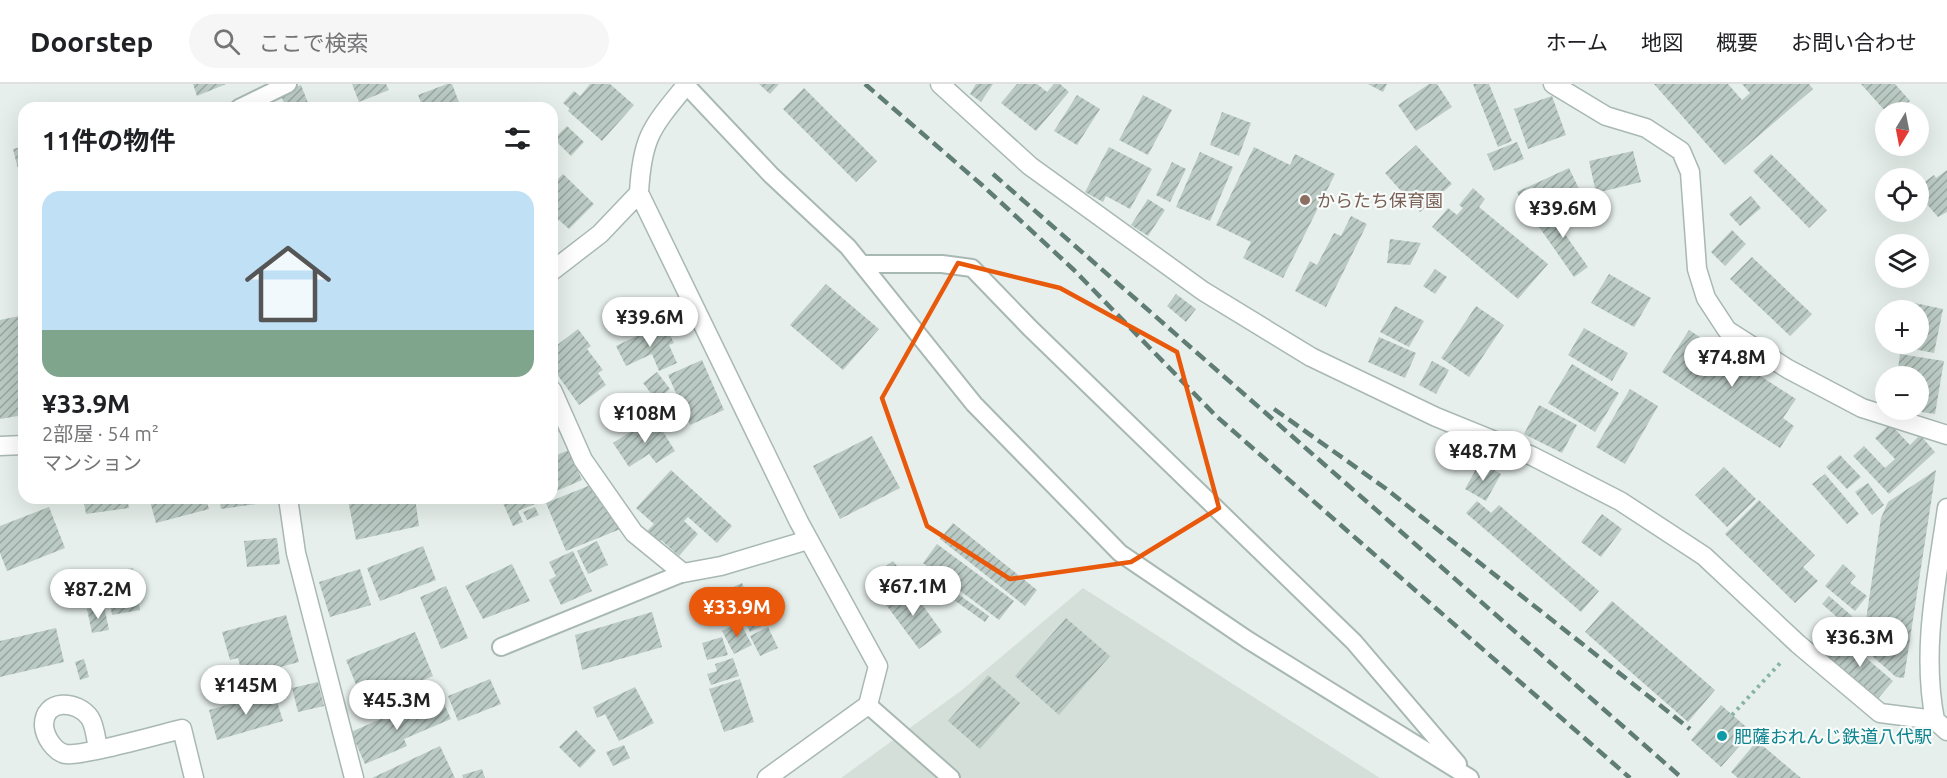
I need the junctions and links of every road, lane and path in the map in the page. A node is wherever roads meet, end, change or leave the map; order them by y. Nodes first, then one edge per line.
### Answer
1 (288, 84) edge
2 (687, 84) edge
3 (940, 84) edge
4 (1553, 84) edge
5 (250, 102) edge
6 (639, 193) junction
7 (862, 264) junction
8 (558, 266) edge
9 (558, 403) edge
10 (1947, 435) edge
11 (18, 445) edge
12 (0, 446) edge
13 (289, 504) edge
14 (1947, 508) edge
15 (808, 540) junction
16 (683, 573) junction
17 (1798, 644) junction
18 (501, 647) dead end
19 (868, 705) junction
20 (1732, 715) dead end
21 (1941, 725) edge
22 (98, 749) dead end
23 (1469, 777) edge
24 (194, 778) edge
25 (354, 778) edge
26 (767, 778) edge
27 (951, 778) edge

1 - 5 lane
2 - 6 street
2 - 7 lane
3 - 17 street
4 - 10 street
6 - 8 street
6 - 15 street
7 - 23 lane
7 - 23 lane
9 - 16 street
11 - 12 street
13 - 25 street
14 - 21 street
15 - 16 street
15 - 19 street
16 - 18 lane
17 - 20 path
17 - 21 street
19 - 26 street
19 - 27 lane
22 - 24 street

